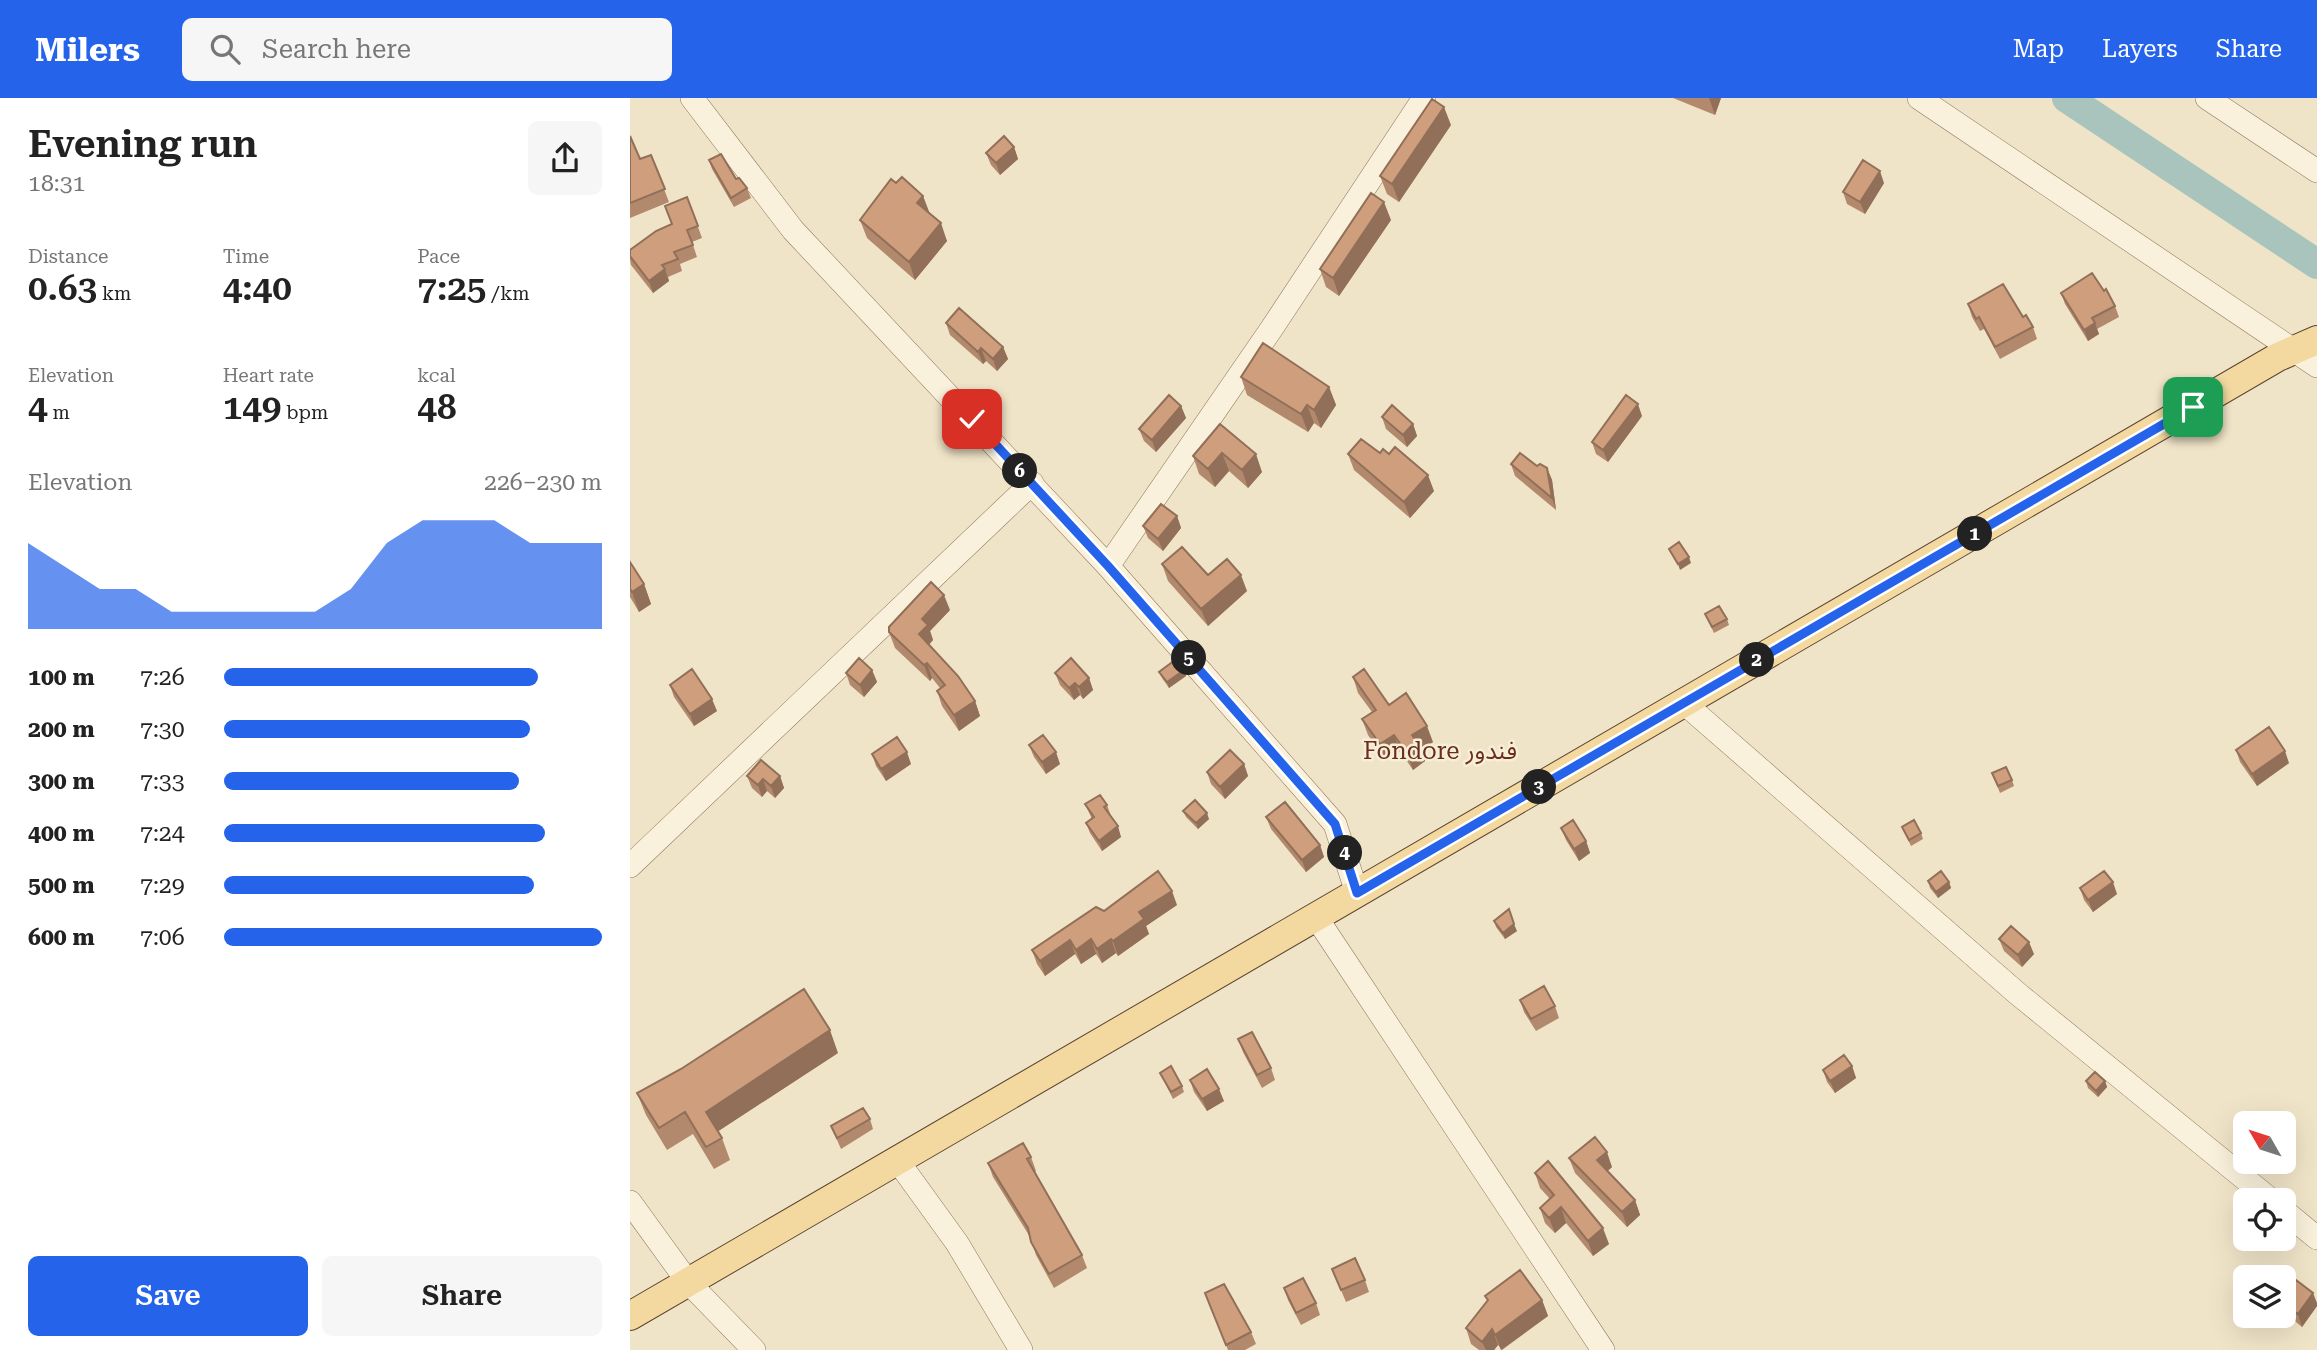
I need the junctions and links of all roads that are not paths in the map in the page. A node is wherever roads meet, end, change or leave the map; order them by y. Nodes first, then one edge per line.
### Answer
1 (692, 98) edge
2 (1424, 98) edge
3 (1919, 98) edge
4 (2207, 98) edge
5 (2317, 171) edge
6 (2305, 344) edge
7 (2317, 366) edge
8 (1031, 483) junction
9 (1108, 566) junction
10 (1684, 703) junction
11 (630, 866) edge
12 (1357, 893) junction
13 (1317, 917) junction
14 (897, 1160) junction
15 (2257, 1188) edge
16 (630, 1202) edge
17 (2296, 1220) edge
18 (2317, 1238) edge
19 (688, 1282) junction
20 (630, 1315) edge
21 (754, 1350) edge
22 (1021, 1350) edge
23 (1603, 1350) edge

1 - 8 street
2 - 9 street
3 - 6 street
4 - 5 street
6 - 7 street
6 - 10 main road
8 - 9 street
8 - 11 street
9 - 12 street
10 - 12 main road
10 - 15 street
12 - 13 main road
13 - 14 main road
13 - 23 street
14 - 19 main road
14 - 22 street
16 - 19 street
17 - 18 street
19 - 20 main road
19 - 21 street

